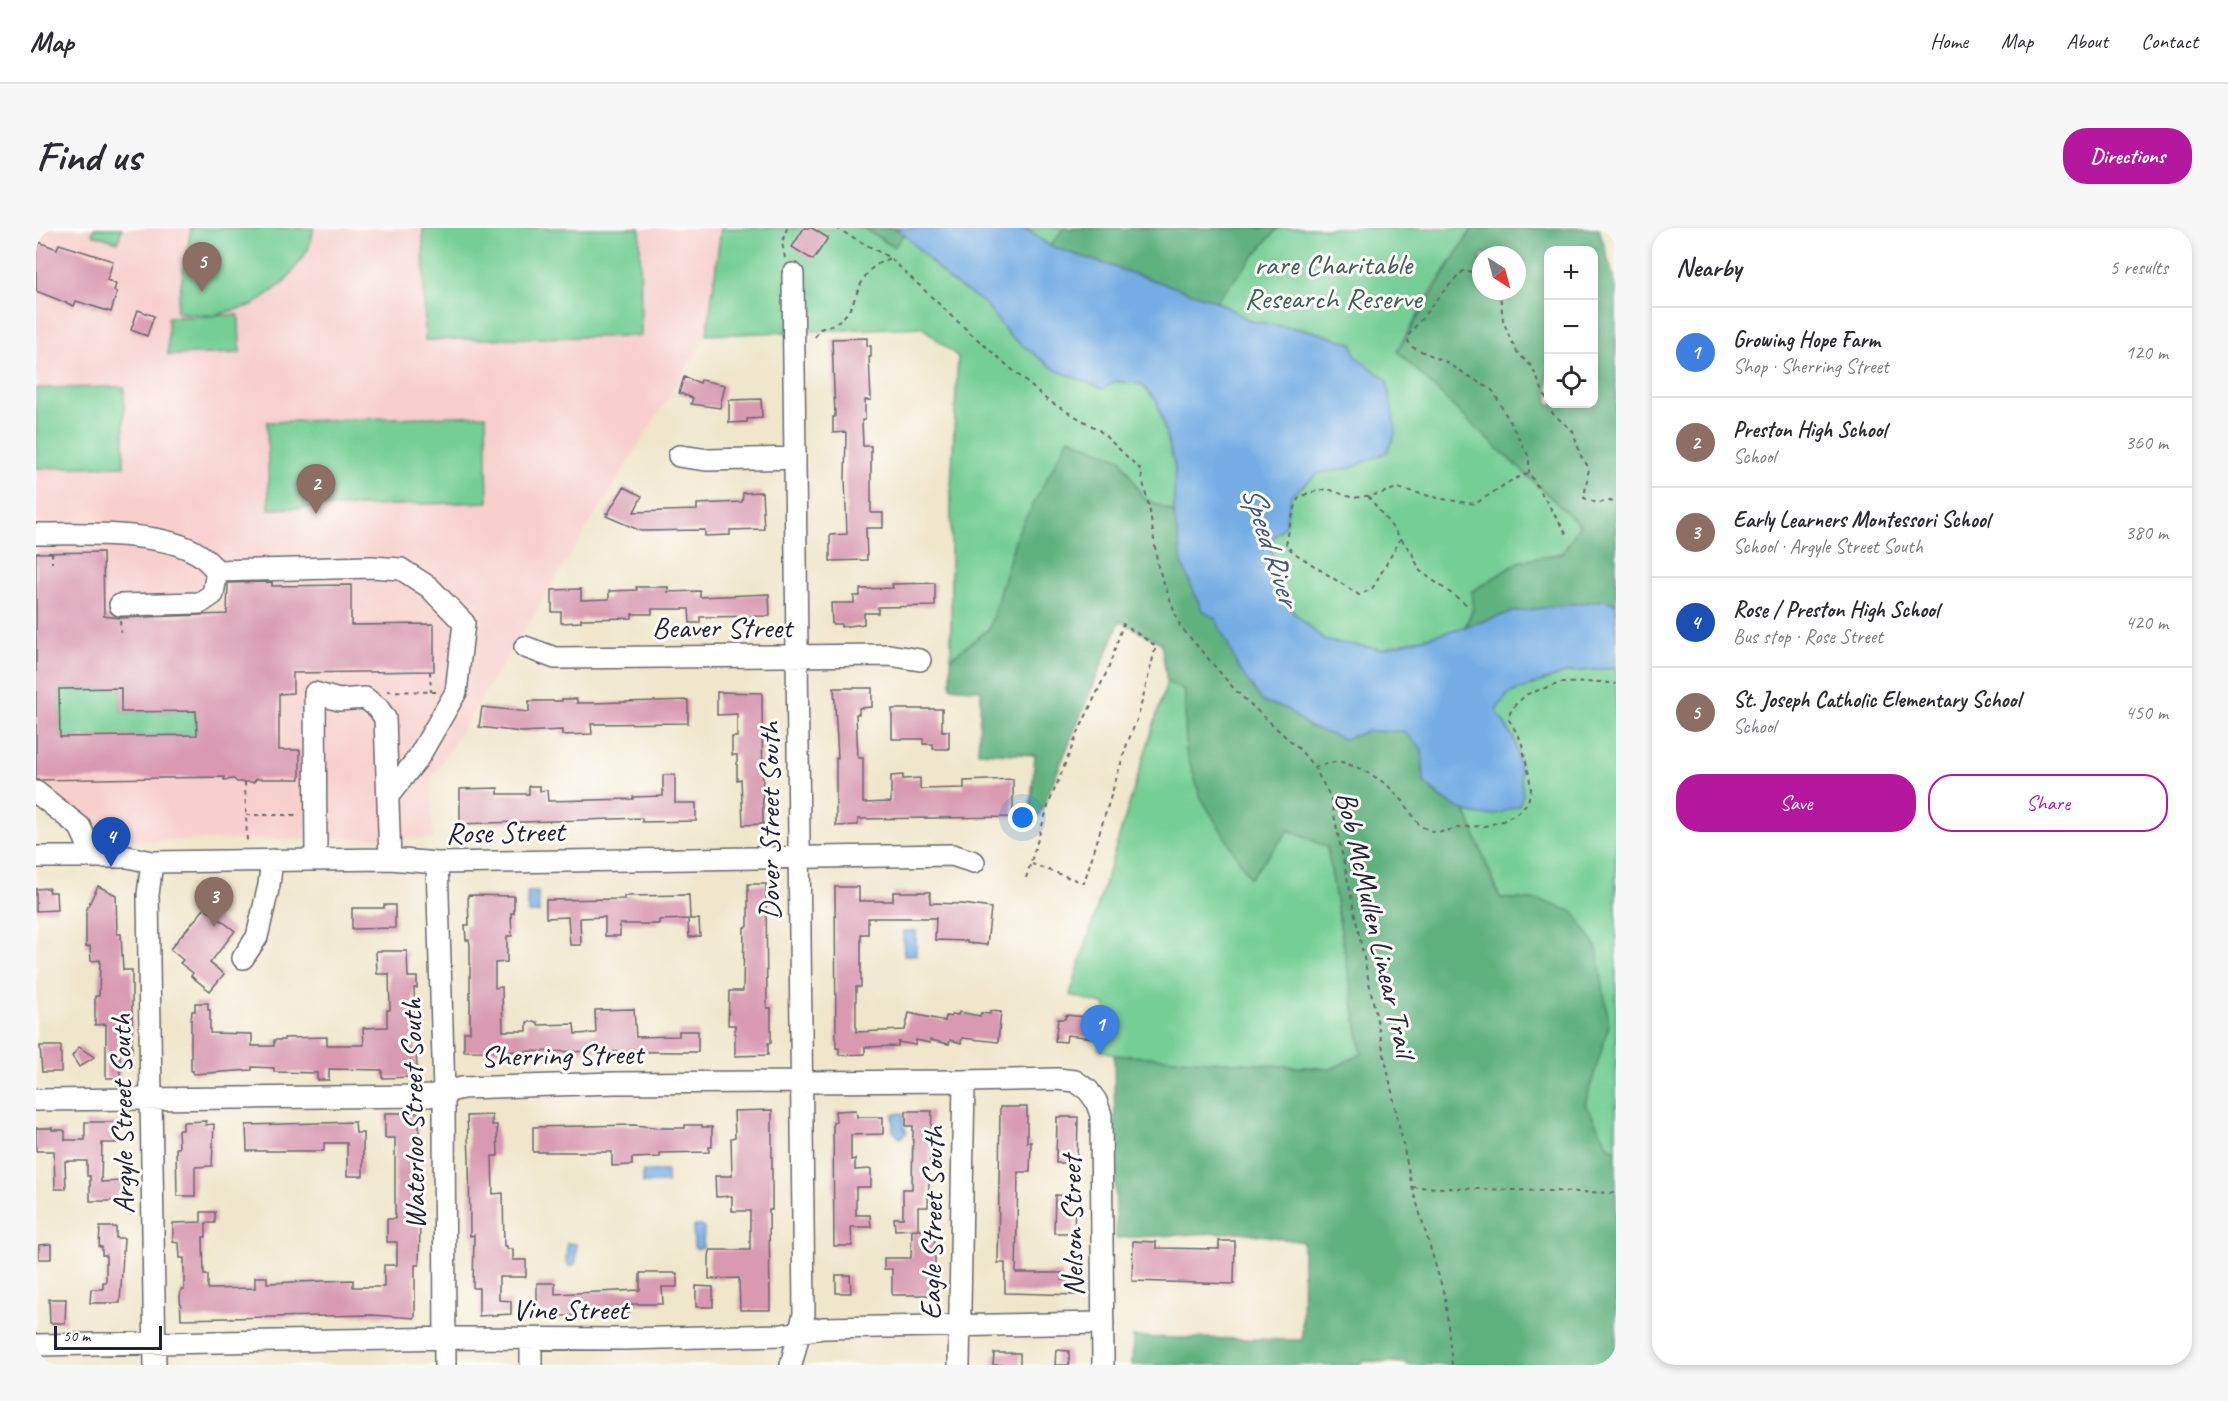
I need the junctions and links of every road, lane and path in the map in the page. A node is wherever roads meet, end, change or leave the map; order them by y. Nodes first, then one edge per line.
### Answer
1 (787, 228) edge
2 (836, 228) edge
3 (890, 258) junction
4 (1472, 272) edge
5 (793, 274) joint
6 (1501, 300) edge
7 (815, 337) dead end
8 (679, 456) dead end
9 (795, 458) junction
10 (1529, 473) junction
11 (1368, 496) junction
12 (1616, 504) edge
13 (36, 534) edge
14 (1567, 535) dead end
15 (1401, 538) junction
16 (217, 571) junction
17 (120, 605) dead end
18 (1470, 608) dead end
19 (525, 648) dead end
20 (797, 657) junction
21 (920, 660) dead end
22 (430, 671) dead end
23 (1616, 684) edge
24 (431, 692) junction
25 (456, 692) junction
26 (365, 698) junction
27 (1314, 767) junction
28 (245, 782) dead end
29 (36, 792) edge
30 (388, 796) junction
31 (316, 814) junction
32 (246, 815) junction
33 (247, 843) dead end
34 (93, 856) junction
35 (36, 857) edge
36 (799, 857) junction
37 (390, 859) junction
38 (272, 860) junction
39 (316, 860) junction
40 (152, 862) junction
41 (974, 862) dead end
42 (437, 863) junction
43 (1032, 864) dead end
44 (1026, 878) dead end
45 (243, 958) dead end
46 (801, 1081) junction
47 (964, 1081) junction
48 (1088, 1090) joint
49 (444, 1092) junction
50 (151, 1099) junction
51 (36, 1101) edge
52 (1412, 1187) junction
53 (1616, 1193) edge
54 (1103, 1323) junction
55 (960, 1325) junction
56 (800, 1332) junction
57 (445, 1339) junction
58 (531, 1339) junction
59 (155, 1343) junction
60 (36, 1345) edge
61 (155, 1365) edge
62 (445, 1365) edge
63 (531, 1365) edge
64 (791, 1365) edge
65 (959, 1365) edge
66 (1103, 1365) edge
67 (1452, 1365) edge

1 - 5 path
2 - 3 path, Bob McMullen Linear Trail
3 - 7 path
3 - 27 path, Bob McMullen Linear Trail
4 - 10 path
5 - 9 street, Dover Street South
6 - 12 path
8 - 9 street
9 - 20 street, Dover Street South
10 - 11 path
10 - 14 path
11 - 15 path
11 - 15 path
13 - 16 street
15 - 18 path
16 - 17 street
16 - 25 street
19 - 20 street, Beaver Street
20 - 21 street, Beaver Street
20 - 36 street, Dover Street South
22 - 24 path
23 - 27 path
24 - 25 path
24 - 26 path
25 - 30 street
26 - 30 street
26 - 31 street
27 - 52 path, Bob McMullen Linear Trail
28 - 32 path
29 - 34 street
30 - 37 street
31 - 32 path
31 - 39 street
32 - 33 path
34 - 35 street, Rose Street
34 - 40 street, Rose Street
36 - 41 street, Rose Street
36 - 42 street, Rose Street
36 - 46 street, Dover Street South
37 - 39 street, Rose Street
37 - 42 street, Rose Street
38 - 39 street, Rose Street
38 - 40 street, Rose Street
38 - 45 street
40 - 50 street, Argyle Street South
42 - 49 street, Waterloo Street South
43 - 44 path
46 - 47 street, Sherring Street
46 - 49 street, Sherring Street
46 - 56 street, Dover Street South
47 - 48 street, Sherring Street
47 - 55 street, Eagle Street South
48 - 54 street, Nelson Street
49 - 50 street, Sherring Street
49 - 57 street, Waterloo Street South
50 - 51 street, Sherring Street
50 - 59 street, Argyle Street South
52 - 53 path
52 - 67 path, Bob McMullen Linear Trail
54 - 55 street, Vine Street
54 - 66 street, Nelson Street
55 - 56 street, Vine Street
55 - 65 street, Eagle Street South
56 - 58 street, Vine Street
56 - 64 street, Dover Street South
57 - 58 street, Vine Street
57 - 59 street, Vine Street
57 - 62 street, Waterloo Street South
58 - 63 street
59 - 60 street, Vine Street
59 - 61 street, Argyle Street South

